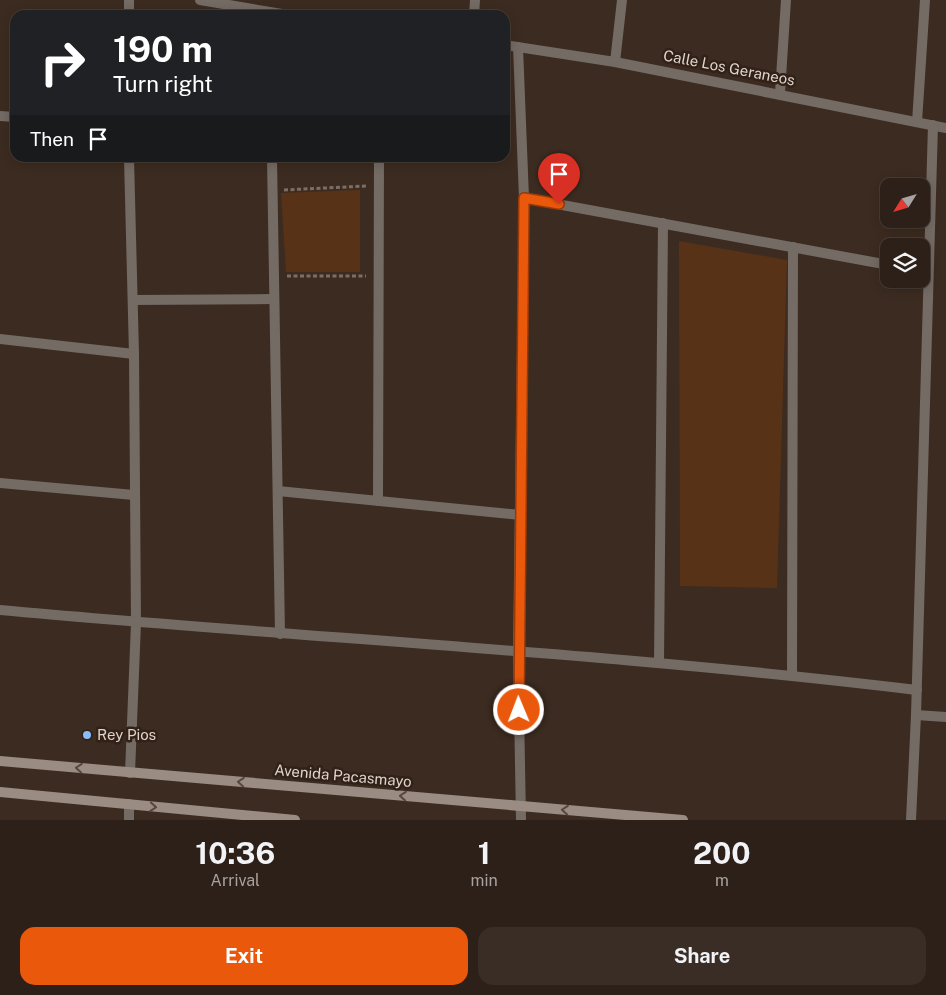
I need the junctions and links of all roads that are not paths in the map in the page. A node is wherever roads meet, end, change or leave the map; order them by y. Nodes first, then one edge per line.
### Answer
1 (200, 0) edge
2 (622, 0) edge
3 (786, 0) edge
4 (925, 0) edge
5 (250, 10) edge
6 (510, 46) edge
7 (518, 47) junction
8 (615, 62) junction
9 (780, 93) junction
10 (917, 122) junction
11 (933, 125) junction
12 (946, 128) edge
13 (129, 162) edge
14 (272, 162) edge
15 (379, 162) edge
16 (524, 198) junction
17 (663, 224) junction
18 (927, 238) edge
19 (793, 247) junction
20 (880, 263) edge
21 (925, 288) edge
22 (274, 299) junction
23 (133, 300) junction
24 (0, 339) edge
25 (134, 354) junction
26 (0, 483) edge
27 (278, 491) junction
28 (134, 495) junction
29 (378, 501) junction
30 (520, 515) junction
31 (0, 610) edge
32 (136, 623) junction
33 (280, 634) junction
34 (518, 652) junction
35 (659, 663) junction
36 (792, 675) junction
37 (917, 690) junction
38 (916, 715) junction
39 (946, 717) edge
40 (0, 762) edge
41 (130, 773) junction
42 (0, 792) edge
43 (129, 804) junction
44 (521, 806) junction
45 (129, 820) edge
46 (295, 820) edge
47 (521, 820) edge
48 (683, 820) edge
49 (911, 820) edge

1 - 5 street
2 - 8 street
3 - 9 street
4 - 10 street
6 - 7 street, Calle Los Geraneos
7 - 8 street, Calle Los Geraneos
7 - 16 street
8 - 9 street, Calle Los Geraneos
9 - 10 street, Calle Los Geraneos
10 - 11 street, Calle Los Geraneos
11 - 12 street, Calle Los Geraneos
11 - 18 street
13 - 23 street
14 - 22 street
15 - 29 street
16 - 17 street
16 - 30 street
17 - 19 street
17 - 35 street
19 - 20 street
19 - 36 street
21 - 37 street
22 - 23 street
22 - 27 street
23 - 25 street
24 - 25 street
25 - 28 street
26 - 28 street
27 - 29 street
27 - 33 street
28 - 32 street
29 - 30 street
30 - 34 street
31 - 32 street
32 - 33 street
32 - 41 street
33 - 34 street
34 - 35 street
34 - 44 street
35 - 36 street
36 - 37 street
37 - 38 street
38 - 39 street
38 - 49 street
41 -> 40 main road, Avenida Pacasmayo
44 -> 41 main road, Avenida Pacasmayo
42 - 43 main road
43 - 45 street
43 -> 46 main road
44 - 47 street
48 -> 44 main road, Avenida Pacasmayo

